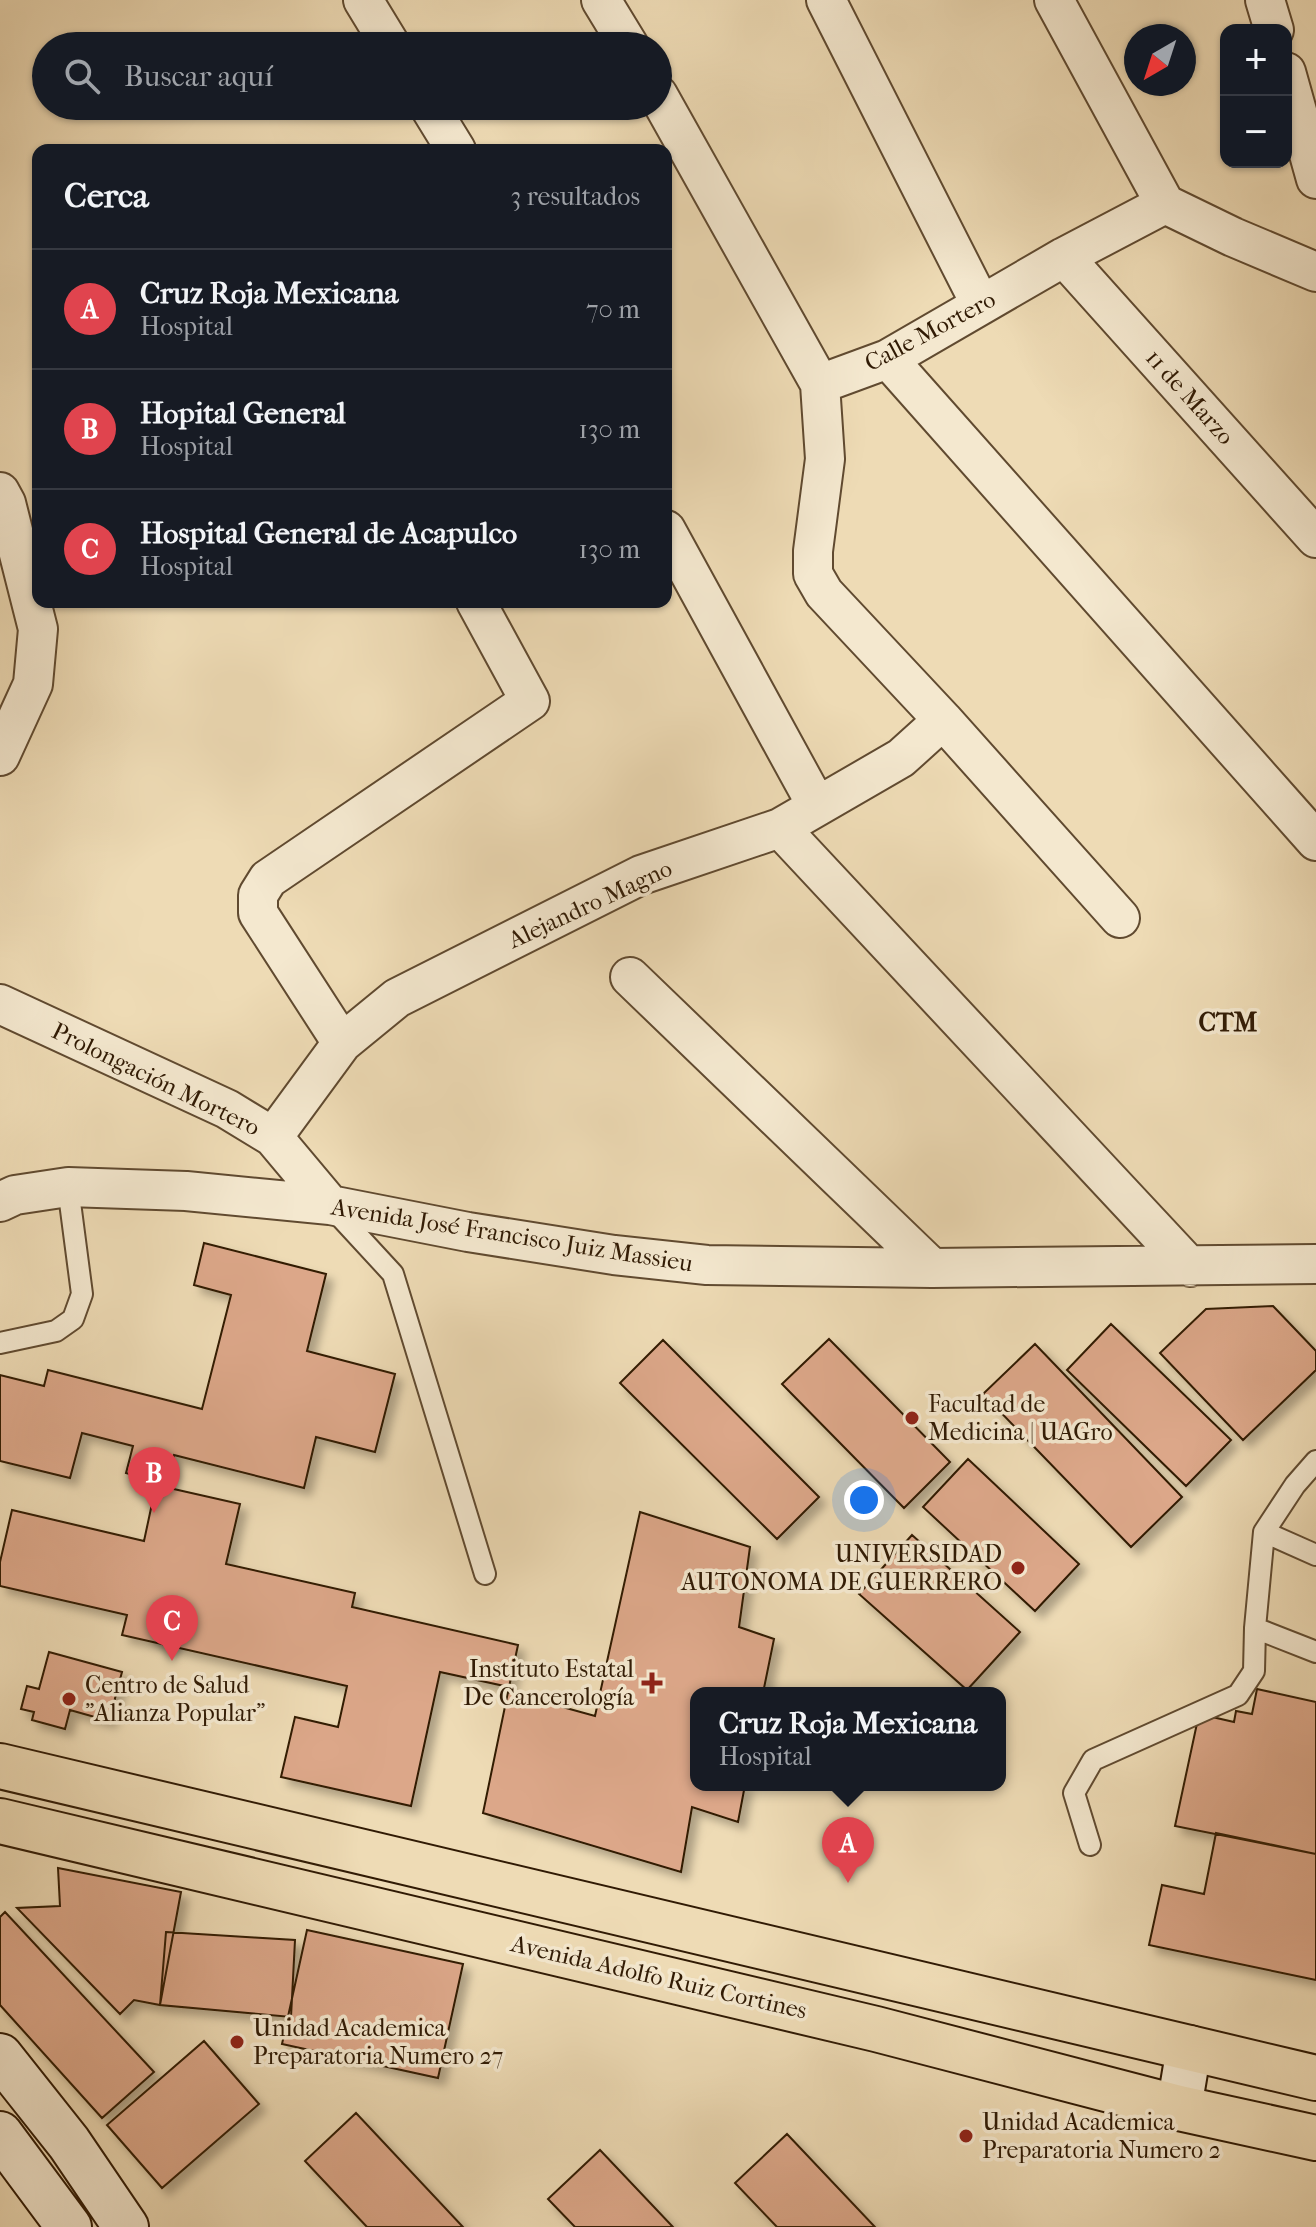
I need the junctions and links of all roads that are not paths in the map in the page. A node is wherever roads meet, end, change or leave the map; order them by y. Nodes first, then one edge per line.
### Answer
1 (363, 0) edge
2 (601, 0) edge
3 (826, 0) edge
4 (1054, 0) edge
5 (1265, 0) edge
6 (1272, 24) edge
7 (382, 32) edge
8 (620, 32) edge
9 (1292, 93) edge
10 (438, 120) edge
11 (672, 120) edge
12 (452, 144) edge
13 (1316, 179) edge
14 (1165, 204) junction
15 (1064, 257) junction
16 (1316, 272) edge
17 (981, 305) junction
18 (888, 359) junction
19 (820, 384) junction
20 (0, 492) edge
21 (1316, 538) edge
22 (672, 541) edge
23 (32, 605) edge
24 (33, 608) edge
25 (479, 608) edge
26 (943, 720) junction
27 (0, 756) edge
28 (817, 806) junction
29 (780, 828) junction
30 (1316, 841) edge
31 (1120, 918) dead end
32 (630, 977) dead end
33 (0, 1004) edge
34 (342, 1043) junction
35 (273, 1137) junction
36 (68, 1187) junction
37 (0, 1202) edge
38 (330, 1205) junction
39 (1316, 1264) edge
40 (1190, 1267) junction
41 (932, 1268) junction
42 (0, 1343) edge
43 (1316, 1461) edge
44 (1264, 1532) junction
45 (1316, 1555) edge
46 (485, 1574) dead end
47 (1255, 1628) junction
48 (1316, 1652) edge
49 (0, 1766) edge
50 (0, 1821) edge
51 (1090, 1845) dead end
52 (883, 1976) junction
53 (876, 2029) junction
54 (1189, 2048) junction
55 (0, 2056) edge
56 (1316, 2078) edge
57 (1179, 2108) junction
58 (1316, 2138) edge
59 (6, 2154) edge
60 (69, 2227) edge
61 (126, 2227) edge

1 - 7 street
2 - 8 street
3 - 17 street
4 - 14 street
5 - 6 street
9 - 13 street
10 - 12 street
11 - 19 street
14 - 15 street, Calle Mortero
14 - 16 street
15 - 17 street, Calle Mortero
15 - 21 street, 11 de Marzo
17 - 18 street, Calle Mortero
18 - 19 street, Calle Mortero
18 - 30 street
19 - 26 street
20 - 23 street
22 - 28 street
24 - 27 street
25 - 34 street
26 - 28 street, Alejandro Magno
26 - 31 street
28 - 29 street, Alejandro Magno
29 - 34 street, Alejandro Magno
29 - 40 street
32 - 41 street
33 - 35 street, Prolongación Mortero
34 - 35 street, Alejandro Magno
35 - 38 street, Prolongación Mortero
36 - 37 street, Avenida José Francisco Juiz Massieu
36 - 38 street, Avenida José Francisco Juiz Massieu
36 - 42 lane
38 - 41 street, Avenida José Francisco Juiz Massieu
38 - 46 lane
39 - 40 street, Avenida José Francisco Juiz Massieu
40 - 41 street, Avenida José Francisco Juiz Massieu
43 - 44 lane
44 - 45 lane
44 - 47 lane
47 - 48 lane
47 - 51 lane
49 - 52 main road
50 - 53 main road, Avenida Adolfo Ruiz Cortines
52 - 53 street
52 - 54 main road
53 - 57 main road, Avenida Adolfo Ruiz Cortines
54 - 56 main road
54 - 57 street
55 - 61 street
57 - 58 main road, Avenida Adolfo Ruiz Cortines
59 - 60 street

